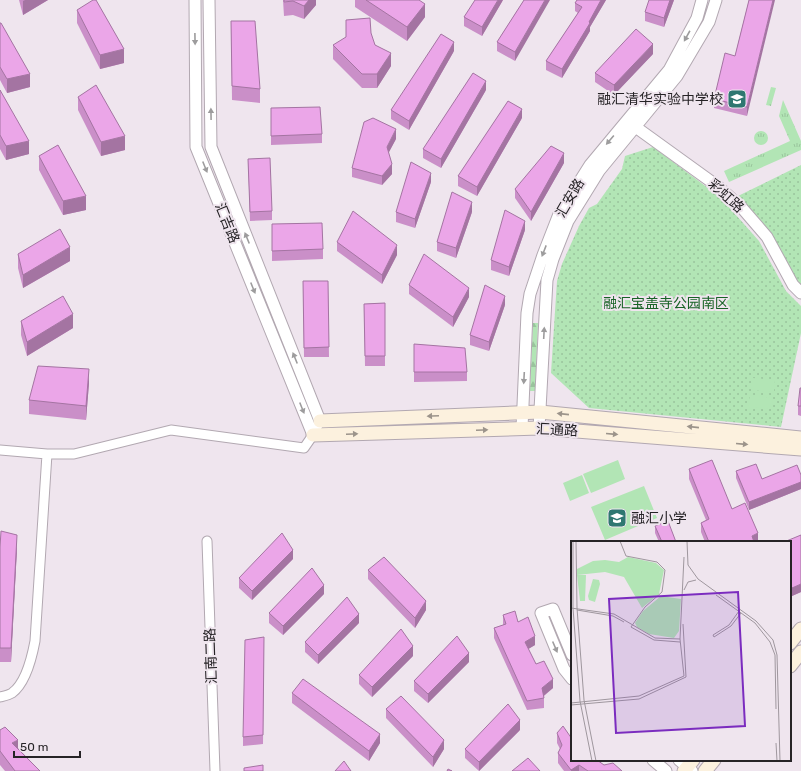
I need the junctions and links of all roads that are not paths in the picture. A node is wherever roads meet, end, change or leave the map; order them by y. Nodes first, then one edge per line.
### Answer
1 (195, 0) edge
2 (209, 0) edge
3 (702, 0) edge
4 (716, 0) edge
5 (631, 123) junction
6 (801, 294) edge
7 (522, 412) junction
8 (540, 412) junction
9 (320, 421) junction
10 (522, 428) junction
11 (539, 428) junction
12 (313, 435) junction
13 (801, 438) edge
14 (801, 449) edge
15 (0, 450) edge
16 (48, 454) junction
17 (207, 541) dead end
18 (801, 629) edge
19 (791, 642) edge
20 (801, 652) edge
21 (571, 653) edge
22 (791, 665) edge
23 (571, 678) edge
24 (0, 697) edge
25 (654, 761) edge
26 (713, 761) edge
27 (215, 771) edge
28 (666, 771) edge
29 (705, 771) edge

1 -> 12 street, 汇吉路
9 -> 2 street, 汇吉路
3 -> 5 street, 汇安路
4 - 5 street, 汇安路
5 - 6 street, 彩虹路
5 -> 7 street, 汇安路
8 -> 5 street, 汇安路
7 - 8 main road, 汇通路
7 -> 9 main road, 汇通路
7 - 10 street, 汇安路
8 - 11 street, 汇安路
13 -> 8 main road, 汇通路
9 - 12 street
10 - 11 main road, 汇通路
12 -> 10 main road, 汇通路
11 -> 14 main road, 汇通路
12 - 16 street
15 - 16 street
16 - 24 street
17 - 27 street, 汇南二路
18 - 19 main road
20 - 22 main road
21 -> 23 street
25 - 28 street
26 - 29 main road

